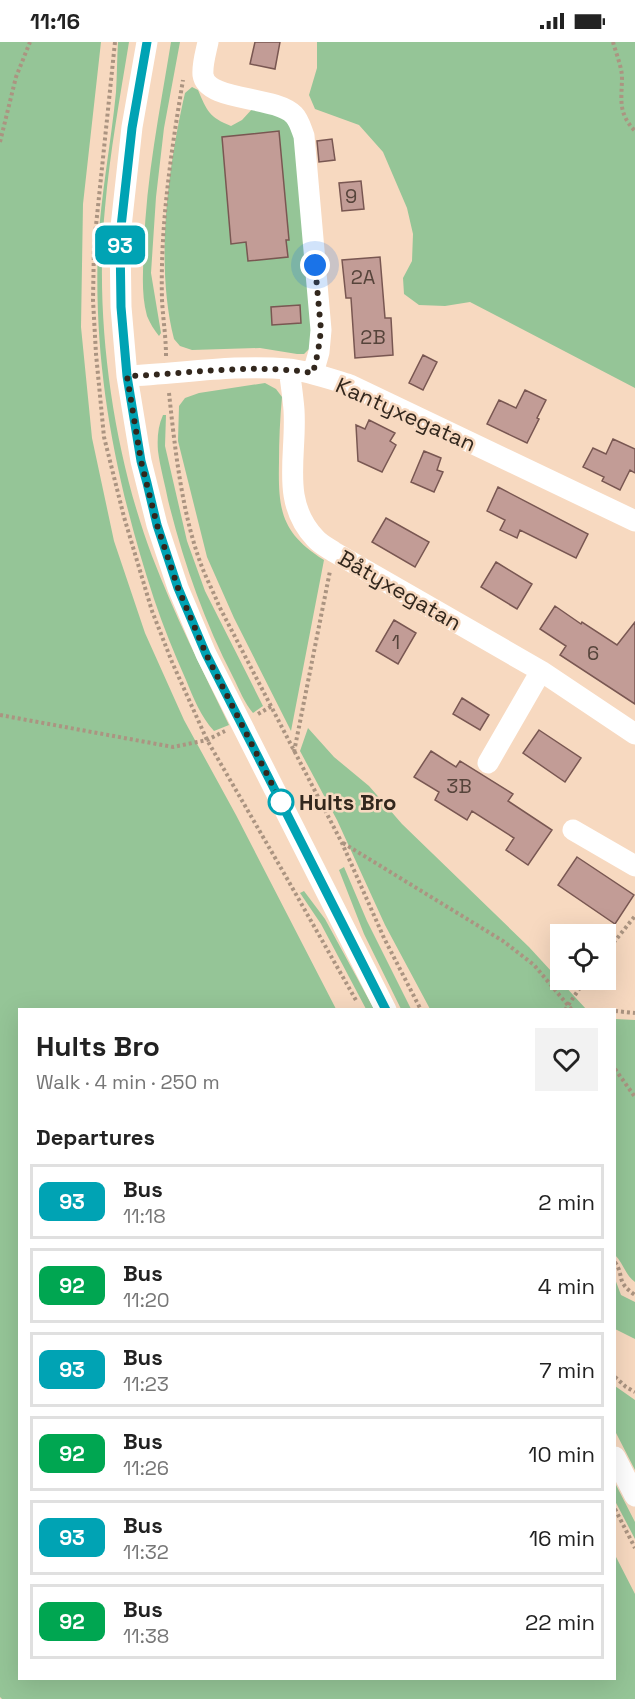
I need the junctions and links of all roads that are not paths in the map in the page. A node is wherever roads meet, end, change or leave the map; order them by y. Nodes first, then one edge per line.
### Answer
1 (147, 42) edge
2 (208, 42) edge
3 (289, 369) junction
4 (313, 373) junction
5 (127, 376) junction
6 (635, 521) edge
7 (541, 671) junction
8 (635, 734) edge
9 (488, 763) dead end
10 (573, 830) dead end
11 (625, 868) edge
12 (635, 883) edge
13 (385, 1008) edge
14 (616, 1459) edge
15 (635, 1496) edge

1 - 5 street
2 - 4 street
3 - 4 street, Kantyxegatan
3 - 5 street, Kantyxegatan
3 - 7 street, Båtyxegatan
4 - 6 street, Kantyxegatan
5 - 13 street
7 - 8 street, Båtyxegatan
7 - 9 street
10 - 11 street
11 - 12 street
14 - 15 street

